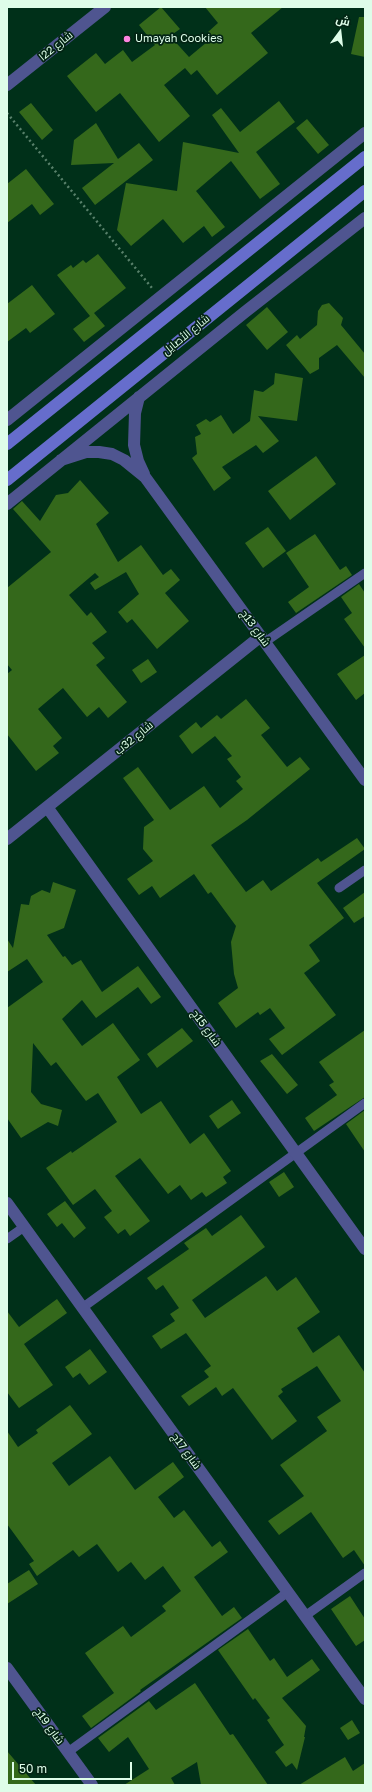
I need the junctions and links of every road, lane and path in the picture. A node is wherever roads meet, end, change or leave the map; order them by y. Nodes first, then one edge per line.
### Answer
1 (104, 7) edge
2 (7, 85) edge
3 (7, 113) edge
4 (365, 133) edge
5 (365, 157) edge
6 (365, 191) edge
7 (365, 218) edge
8 (160, 297) junction
9 (139, 397) junction
10 (7, 420) edge
11 (24, 431) junction
12 (7, 438) edge
13 (7, 444) edge
14 (61, 460) junction
15 (145, 477) junction
16 (7, 480) edge
17 (7, 504) edge
18 (365, 573) edge
19 (263, 639) junction
20 (365, 780) edge
21 (47, 807) junction
22 (7, 839) edge
23 (365, 870) edge
24 (339, 888) dead end
25 (365, 1103) edge
26 (296, 1153) junction
27 (7, 1203) edge
28 (24, 1227) junction
29 (7, 1239) edge
30 (365, 1249) edge
31 (82, 1308) junction
32 (365, 1573) edge
33 (288, 1592) junction
34 (305, 1616) junction
35 (7, 1668) edge
36 (365, 1700) edge
37 (68, 1752) junction
38 (92, 1785) edge

1 - 2 street, شارع 22ا
3 - 8 path
4 - 8 street
5 - 11 street
6 - 16 street, شارع الأصايل
7 - 9 street
8 - 10 street
9 - 14 street
9 - 15 street, شارع 13ج
11 - 12 street
11 - 13 street
14 - 15 street, شارع 13ج
14 - 17 street
15 - 19 street, شارع 13ج
18 - 19 lane
19 - 20 street, شارع 13ج
19 - 21 street, شارع 32ب
21 - 22 street, شارع 32ب
21 - 26 street, شارع 15ج
23 - 24 lane
25 - 26 lane
26 - 30 street, شارع 15ج
26 - 31 lane
27 - 28 street, شارع 17ج
28 - 29 lane
28 - 31 street, شارع 17ج
31 - 33 street, شارع 17ج
32 - 34 lane
33 - 34 street, شارع 17ج
33 - 37 lane
34 - 36 street, شارع 17ج
35 - 37 street, شارع 19ج
37 - 38 street, شارع 19ج

